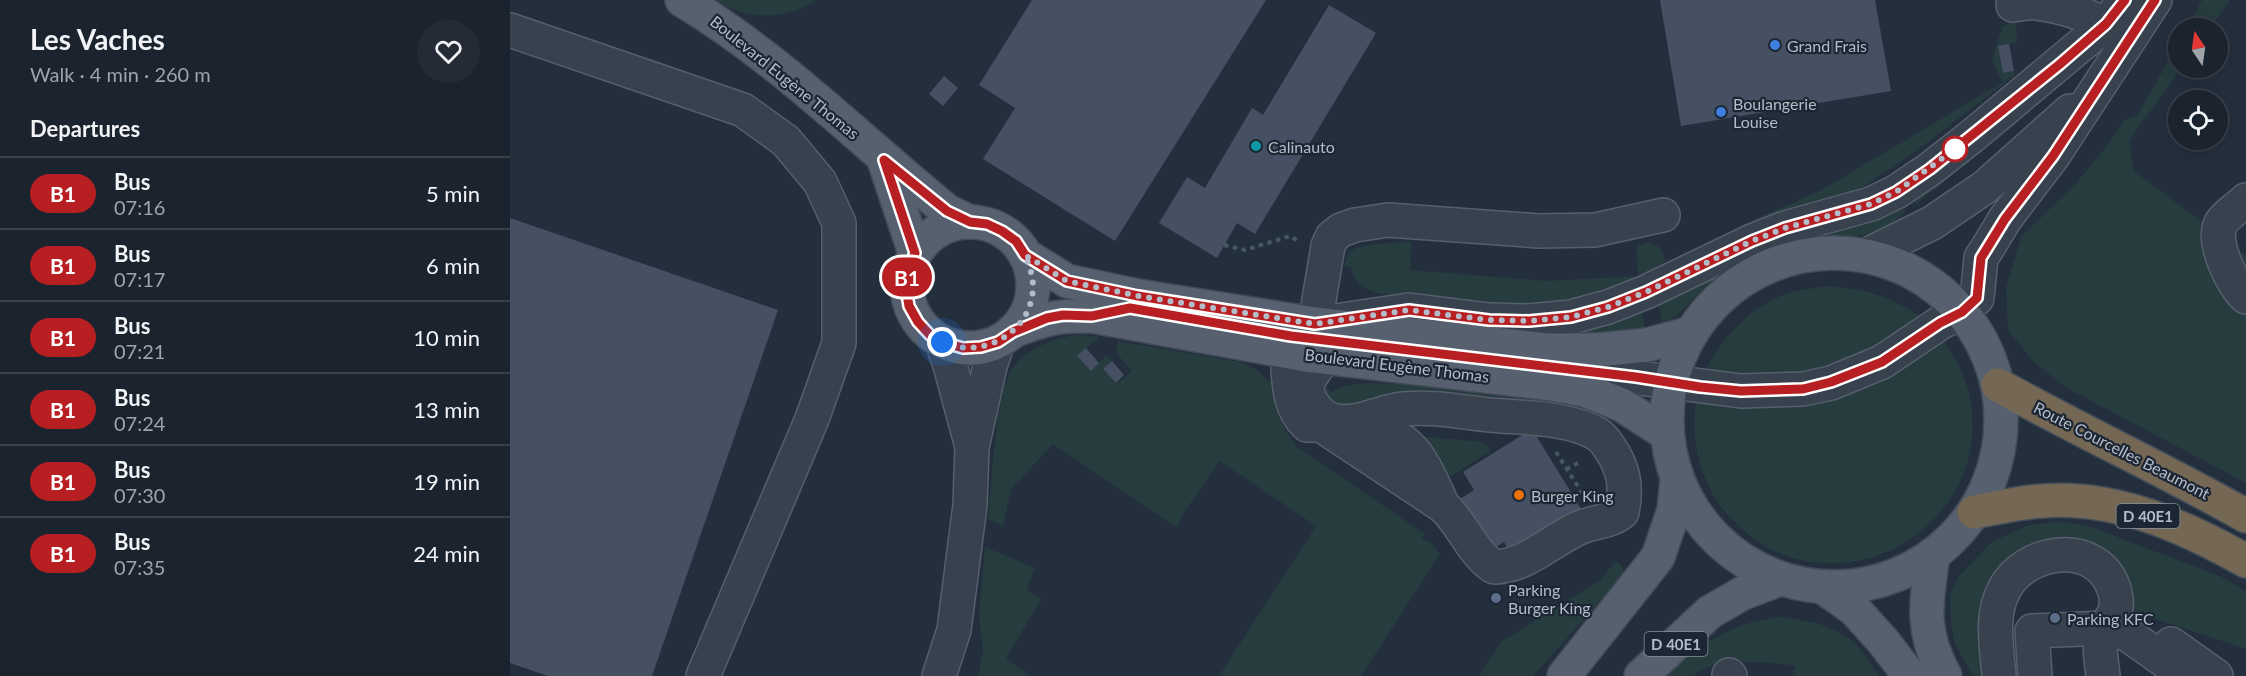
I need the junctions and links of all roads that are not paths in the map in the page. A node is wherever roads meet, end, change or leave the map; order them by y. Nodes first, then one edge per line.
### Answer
1 (682, 0) edge
2 (2154, 0) edge
3 (2013, 5) dead end
4 (2120, 21) edge
5 (510, 30) edge
6 (2093, 93) junction
7 (884, 160) junction
8 (2246, 200) edge
9 (1663, 215) dead end
10 (970, 222) junction
11 (915, 253) junction
12 (1025, 255) junction
13 (1865, 256) junction
14 (2246, 297) edge
15 (1962, 312) junction
16 (1092, 316) junction
17 (1315, 324) junction
18 (1691, 333) junction
19 (1006, 337) junction
20 (942, 342) junction
21 (1287, 351) junction
22 (1324, 357) junction
23 (1671, 382) junction
24 (1998, 385) junction
25 (1667, 434) junction
26 (972, 447) junction
27 (1677, 480) junction
28 (1974, 512) junction
29 (2246, 516) edge
30 (1934, 555) junction
31 (2246, 561) edge
32 (1780, 579) junction
33 (1823, 588) junction
34 (2112, 619) junction
35 (703, 676) edge
36 (939, 676) edge
37 (1564, 676) edge
38 (1641, 676) edge
39 (1910, 676) edge
40 (1945, 676) edge
41 (1999, 676) edge
42 (2035, 676) edge
43 (2103, 676) edge
44 (2186, 676) edge
45 (2216, 676) edge

1 - 7 main road, Boulevard Eugène Thomas
2 - 4 street
3 - 4 street
4 - 6 street
4 - 17 street
5 - 35 street
6 - 13 street
6 - 15 street
7 - 10 main road, Boulevard Eugène Thomas
7 - 11 main road, Boulevard Eugène Thomas
8 - 14 street
9 - 17 street
10 - 11 main road
10 - 12 main road
11 - 20 main road
12 - 17 main road, Boulevard Eugène Thomas
12 - 19 main road
13 - 15 main road
13 - 18 main road
15 - 23 street
15 - 24 main road
16 - 19 main road, Boulevard Eugène Thomas
16 - 21 main road, Boulevard Eugène Thomas
16 - 23 street
17 - 18 main road, Boulevard Eugène Thomas
18 - 23 main road
19 - 20 main road
19 - 26 street
20 - 26 street
21 - 22 main road, Boulevard Eugène Thomas
21 - 22 street
22 - 25 main road, Boulevard Eugène Thomas
23 - 25 main road
24 - 28 main road
24 - 29 highway, Route Courcelles Beaumont / D 40E1
25 - 27 main road
26 - 36 street
27 - 32 main road
27 - 37 main road
28 - 30 main road
28 - 31 highway, D 40E1
30 - 33 main road
30 - 40 main road
32 - 33 main road
32 - 38 main road, D 40E1
33 - 39 main road
34 - 41 street
34 - 42 street
34 - 43 street
34 - 44 street
34 - 45 street

